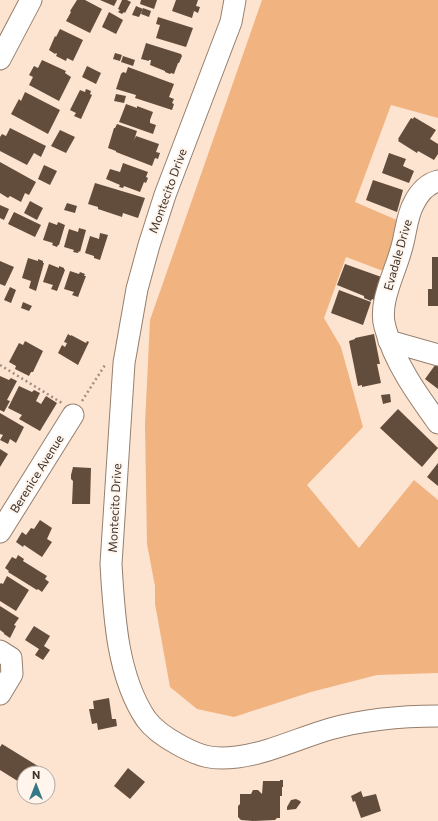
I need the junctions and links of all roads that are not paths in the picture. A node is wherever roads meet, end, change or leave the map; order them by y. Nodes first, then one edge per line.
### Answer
1 (31, 0) edge
2 (235, 0) edge
3 (0, 59) edge
4 (438, 181) edge
5 (389, 341) junction
6 (438, 354) edge
7 (73, 415) road end
8 (438, 423) edge
9 (0, 532) edge
10 (0, 651) edge
11 (0, 694) edge
12 (438, 716) edge

1 - 3 street
2 - 12 street, Montecito Drive
4 - 5 street, Evadale Drive
5 - 6 street
5 - 8 street, Evadale Drive
7 - 9 street, Berenice Avenue
10 - 11 street

